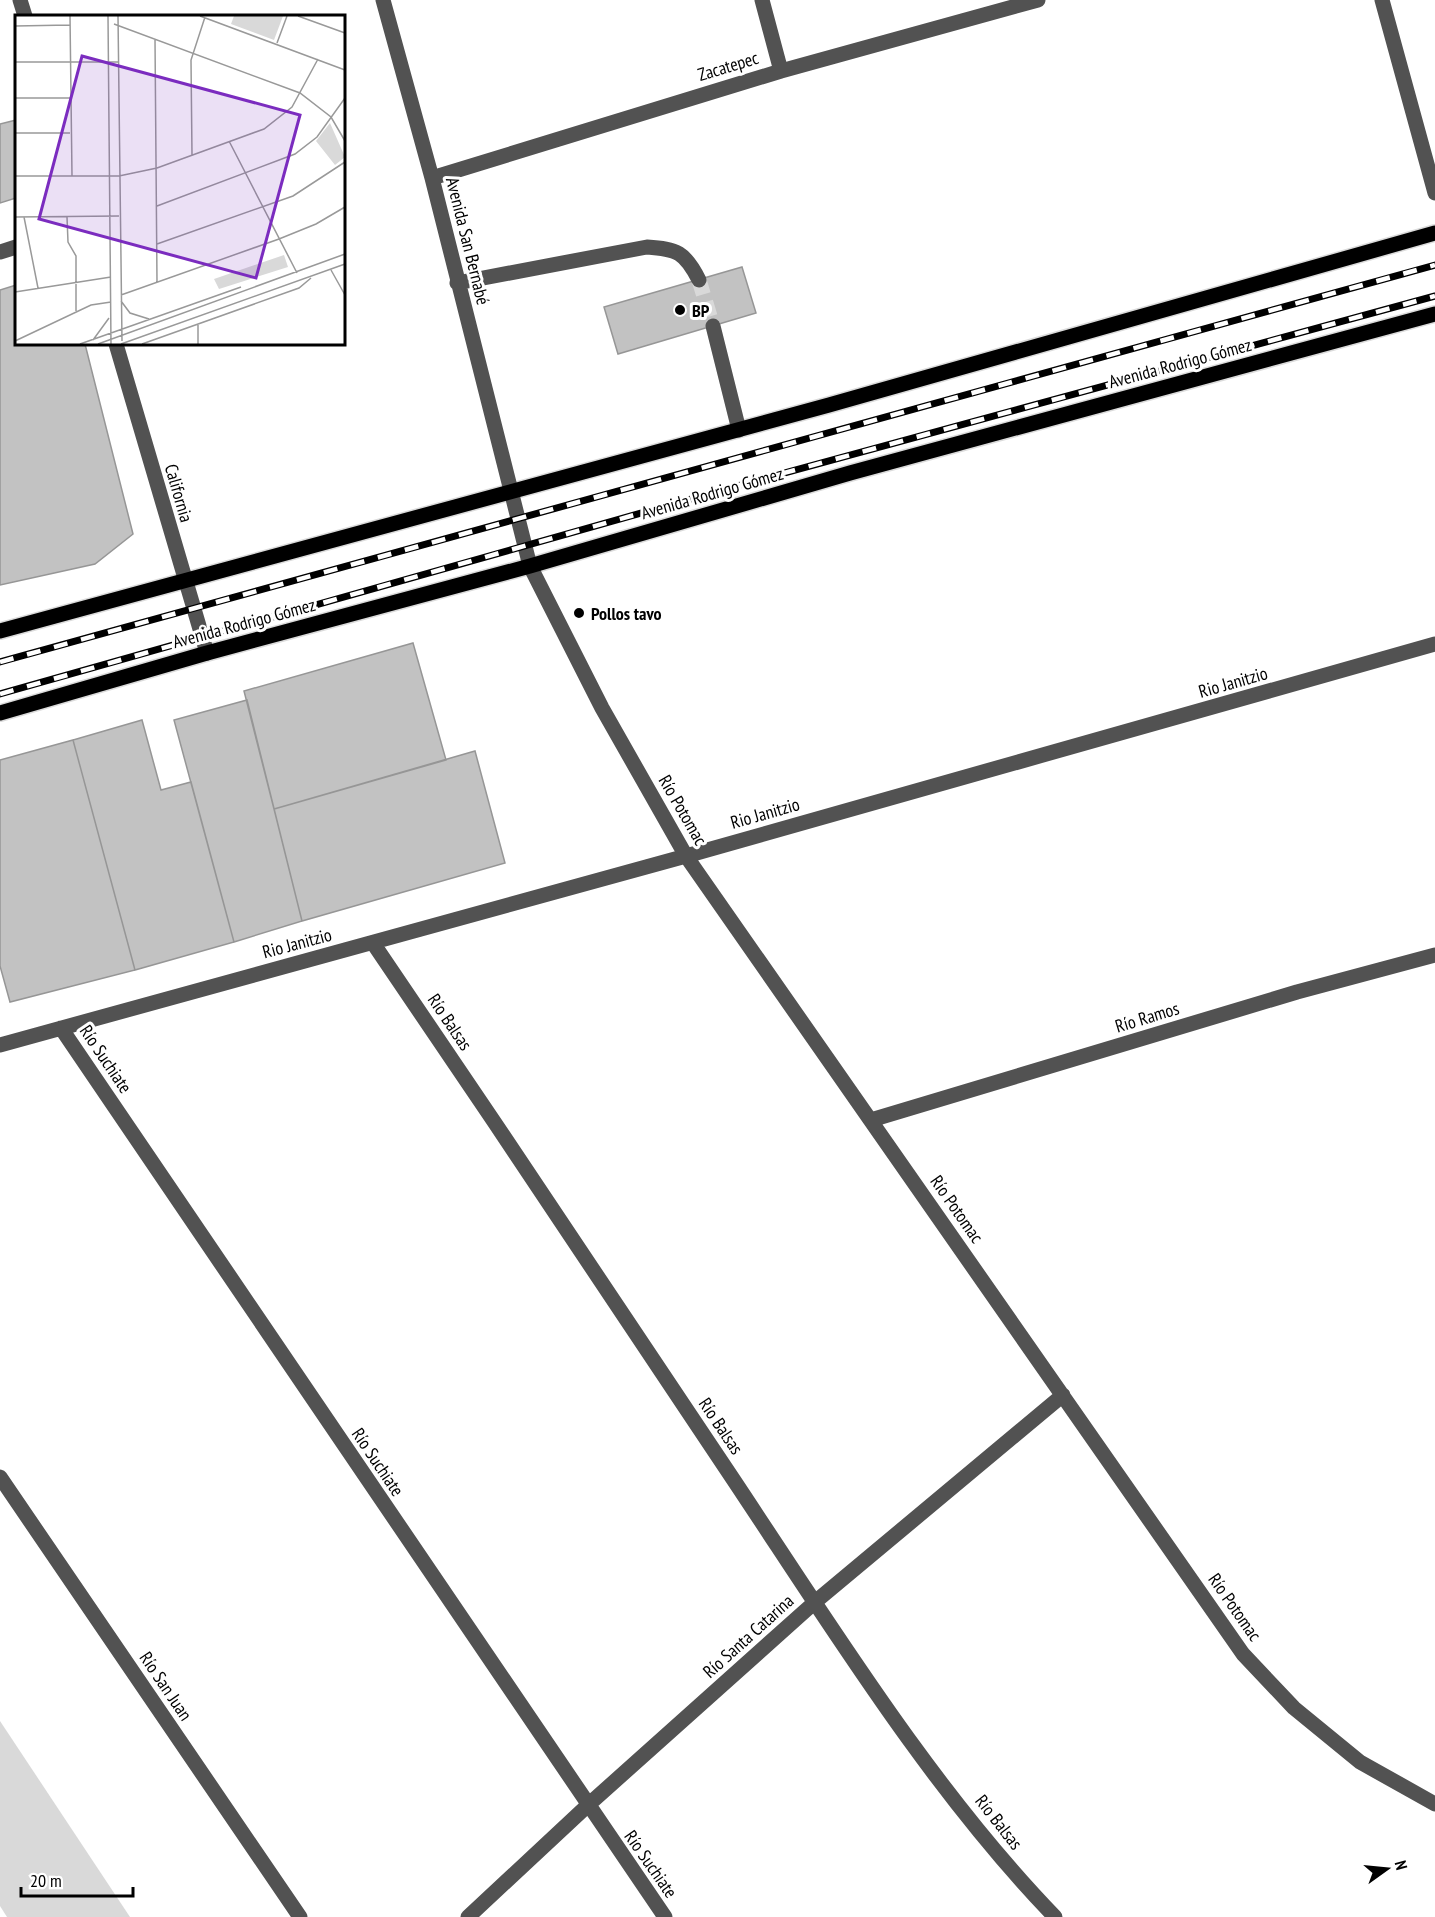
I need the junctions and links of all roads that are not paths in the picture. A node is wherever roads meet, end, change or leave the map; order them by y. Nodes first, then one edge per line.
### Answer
1 (20, 0) edge
2 (383, 0) edge
3 (762, 0) edge
4 (1038, 0) edge
5 (1382, 0) edge
6 (25, 15) edge
7 (780, 71) junction
8 (432, 178) junction
9 (1435, 193) edge
10 (1435, 233) edge
11 (15, 247) edge
12 (0, 252) edge
13 (699, 280) tunnel mouth
14 (457, 283) junction
15 (1435, 314) edge
16 (712, 326) tunnel mouth
17 (116, 345) edge
18 (739, 430) junction
19 (510, 492) junction
20 (531, 566) junction
21 (184, 580) junction
22 (0, 631) edge
23 (1435, 644) edge
24 (207, 652) junction
25 (0, 713) edge
26 (686, 856) junction
27 (373, 942) junction
28 (1435, 955) edge
29 (61, 1028) junction
30 (0, 1044) edge
31 (871, 1120) junction
32 (1063, 1395) junction
33 (0, 1477) edge
34 (814, 1602) junction
35 (1435, 1804) edge
36 (587, 1806) junction
37 (300, 1917) edge
38 (468, 1917) edge
39 (664, 1917) edge
40 (1055, 1917) edge

1 - 6 street
2 - 8 street, Avenida San Bernabé
3 - 7 street
4 - 7 street, Zacatepec
5 - 9 street
7 - 8 street, Zacatepec
8 - 14 street, Avenida San Bernabé
10 - 18 main road
11 - 12 street
13 - 14 street
14 - 19 street, Avenida San Bernabé
15 - 20 main road, Avenida Rodrigo Gómez
16 - 18 street
17 - 21 street, California
18 - 19 main road
19 - 20 street, Avenida San Bernabé
19 - 21 main road
20 - 24 main road, Avenida Rodrigo Gómez
20 - 26 street, Río Potomac
21 - 22 main road
21 - 24 street, California
23 - 26 street, Rio Janitzio
24 - 25 main road, Avenida Rodrigo Gómez
26 - 27 street, Rio Janitzio
26 - 31 street, Río Potomac
27 - 29 street, Rio Janitzio
27 - 34 street, Río Balsas
28 - 31 street, Río Ramos
29 - 30 street, Rio Janitzio
29 - 36 street, Río Suchiate
31 - 32 street, Río Potomac
32 - 34 street, Río Santa Catarina
32 - 35 street, Río Potomac
33 - 37 street, Río San Juan
34 - 36 street, Río Santa Catarina
34 - 40 street, Río Balsas
36 - 38 street, Río Santa Catarina
36 - 39 street, Río Suchiate

